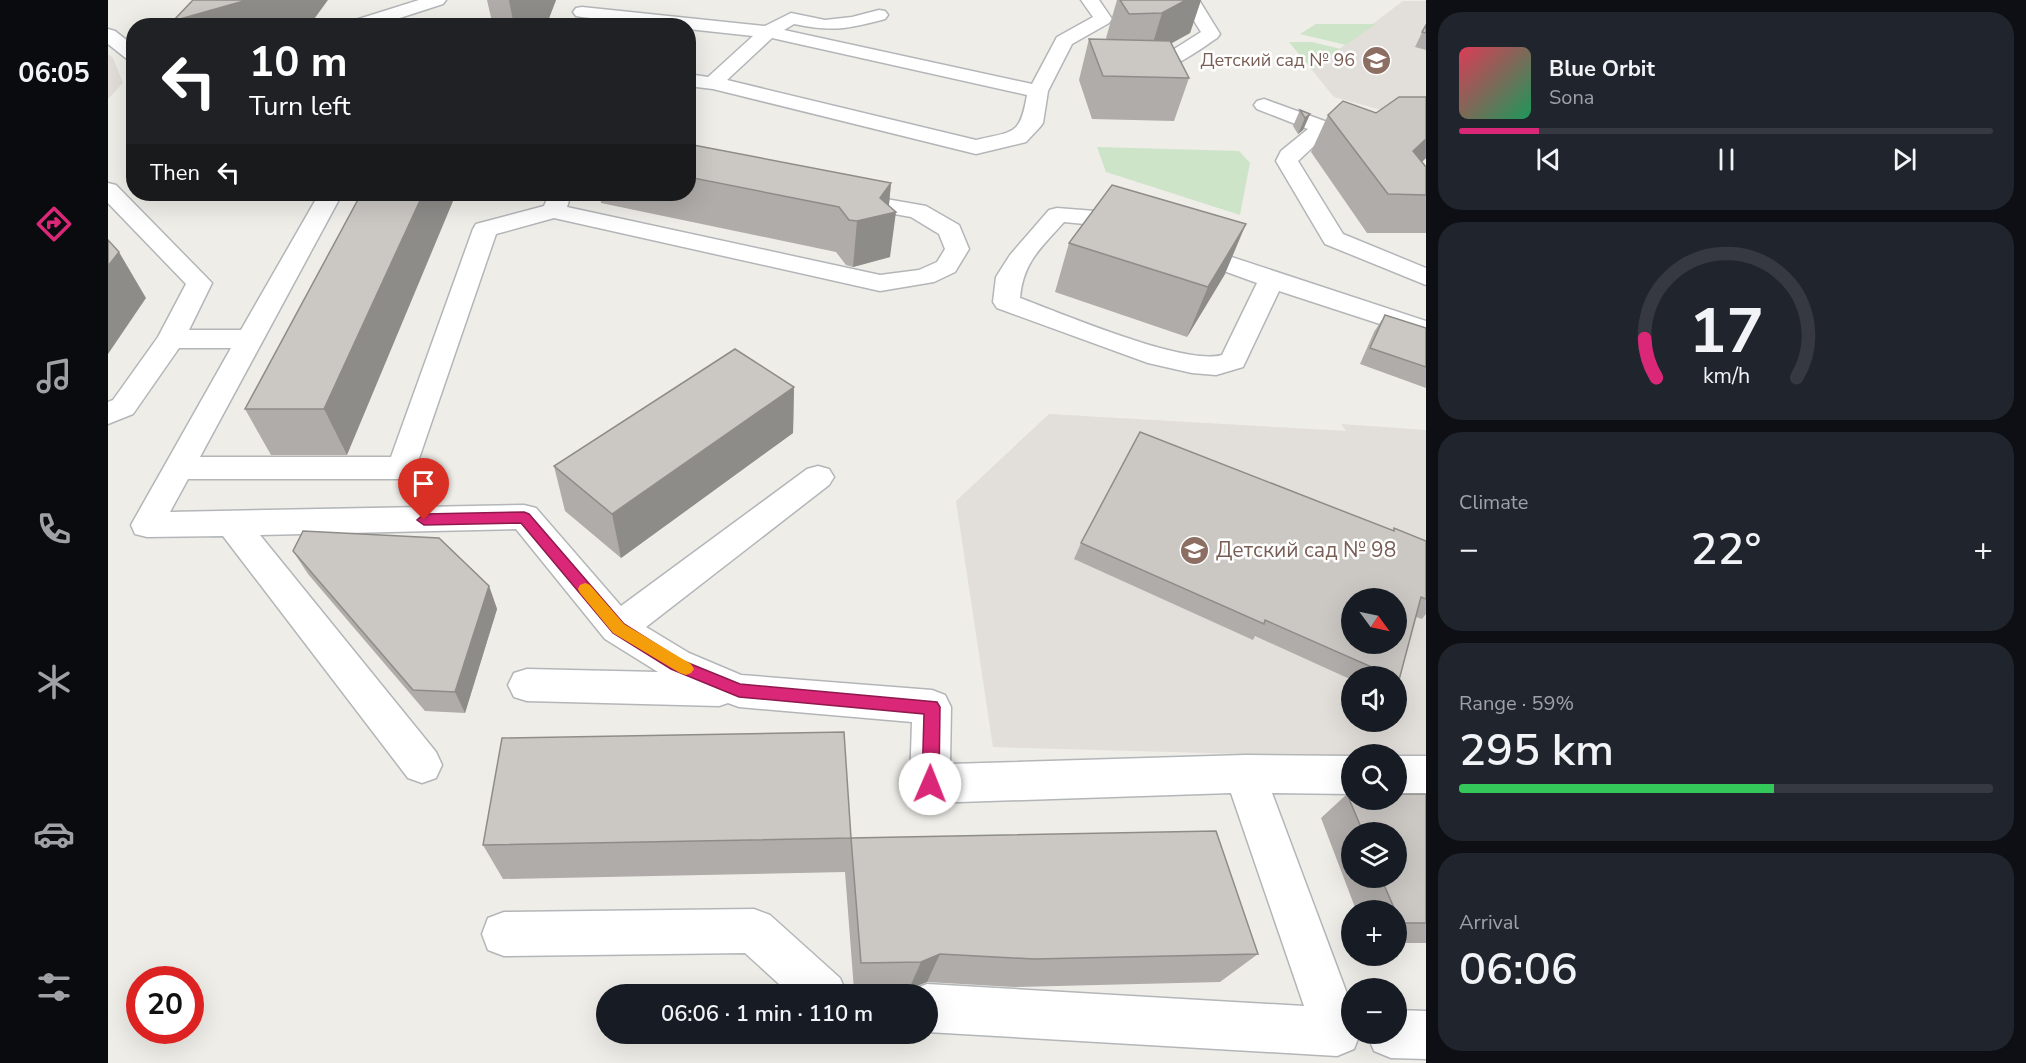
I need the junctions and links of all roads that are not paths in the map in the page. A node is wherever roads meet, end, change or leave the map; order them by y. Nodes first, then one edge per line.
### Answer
1 (437, 0) edge
2 (1090, 0) edge
3 (1190, 0) edge
4 (584, 6) edge
5 (879, 15) dead end
6 (380, 18) edge
7 (427, 18) edge
8 (669, 18) edge
9 (696, 22) edge
10 (768, 32) junction
11 (108, 34) edge
12 (1077, 34) junction
13 (126, 49) edge
14 (1085, 56) dead end
15 (1121, 65) edge
16 (696, 81) edge
17 (713, 83) junction
18 (1038, 91) junction
19 (1264, 105) dead end
20 (108, 190) edge
21 (826, 195) edge
22 (326, 201) edge
23 (557, 202) edge
24 (1426, 277) edge
25 (1271, 280) junction
26 (1426, 330) edge
27 (171, 339) junction
28 (250, 339) junction
29 (108, 414) edge
30 (178, 468) junction
31 (818, 477) dead end
32 (232, 524) junction
33 (618, 628) junction
34 (527, 685) dead end
35 (739, 691) junction
36 (422, 765) dead end
37 (1245, 774) junction
38 (1341, 775) edge
39 (1407, 775) edge
40 (1426, 775) edge
41 (504, 934) dead end
42 (813, 984) edge
43 (938, 1009) edge
44 (1341, 1024) edge
45 (1341, 1032) edge
46 (1407, 1034) edge
47 (1426, 1035) edge

1 - 6 street
1 - 7 street
2 - 12 street
3 - 15 street
4 - 8 street
5 - 10 street
9 - 10 street
10 - 17 street
10 - 18 street
11 - 13 street
12 - 14 street
12 - 18 street
16 - 17 street
17 - 18 street
19 - 24 street
20 - 27 street
21 - 23 street
22 - 28 street
23 - 30 street
25 - 25 street
25 - 26 street
27 - 28 street
27 - 29 street
28 - 30 street
30 - 32 street
31 - 33 street
32 - 33 street
32 - 36 street
33 - 35 street
34 - 35 street
35 - 37 street
37 - 38 street
37 - 44 street
39 - 40 street
41 - 42 street
43 - 45 street
46 - 47 street

